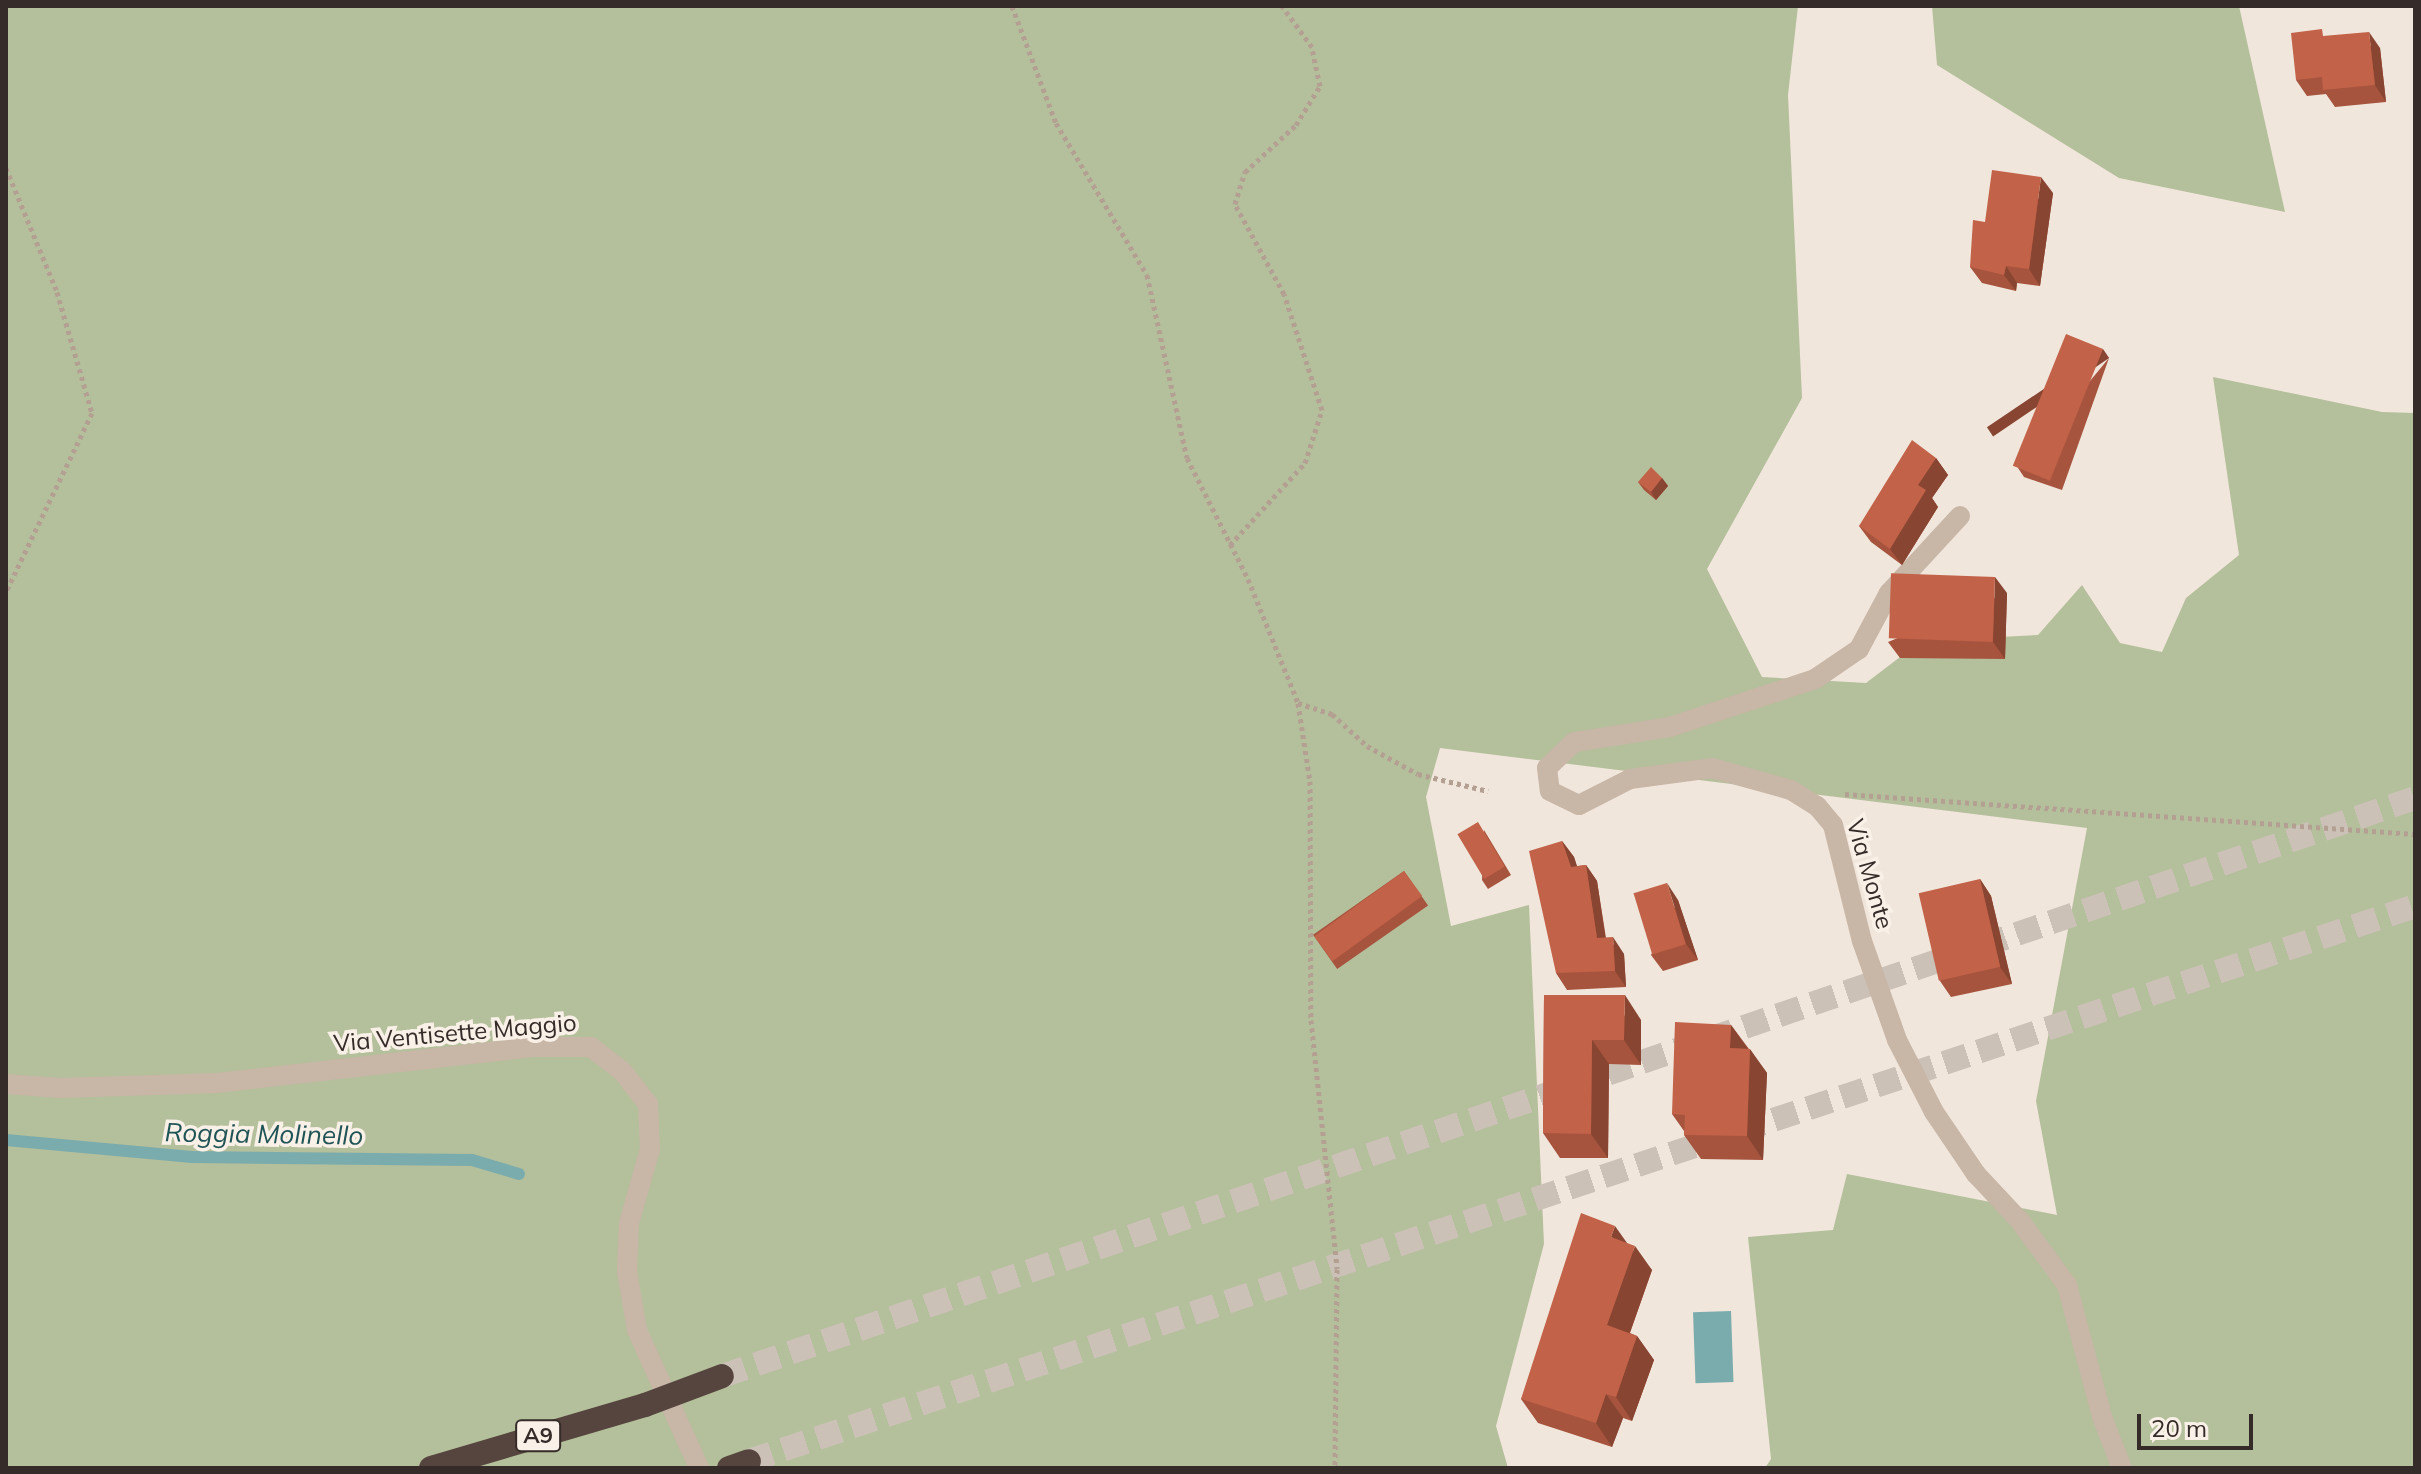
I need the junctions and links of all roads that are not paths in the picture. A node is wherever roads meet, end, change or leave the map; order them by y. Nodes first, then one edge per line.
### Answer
1 (1960, 516) dead end
2 (6, 1084) edge
3 (722, 1376) tunnel mouth
4 (431, 1468) edge
5 (699, 1468) edge
6 (2122, 1468) edge

1 - 6 street, Via Monte
2 - 5 street, Via Ventisette Maggio
3 - 4 highway, A9, bridge

